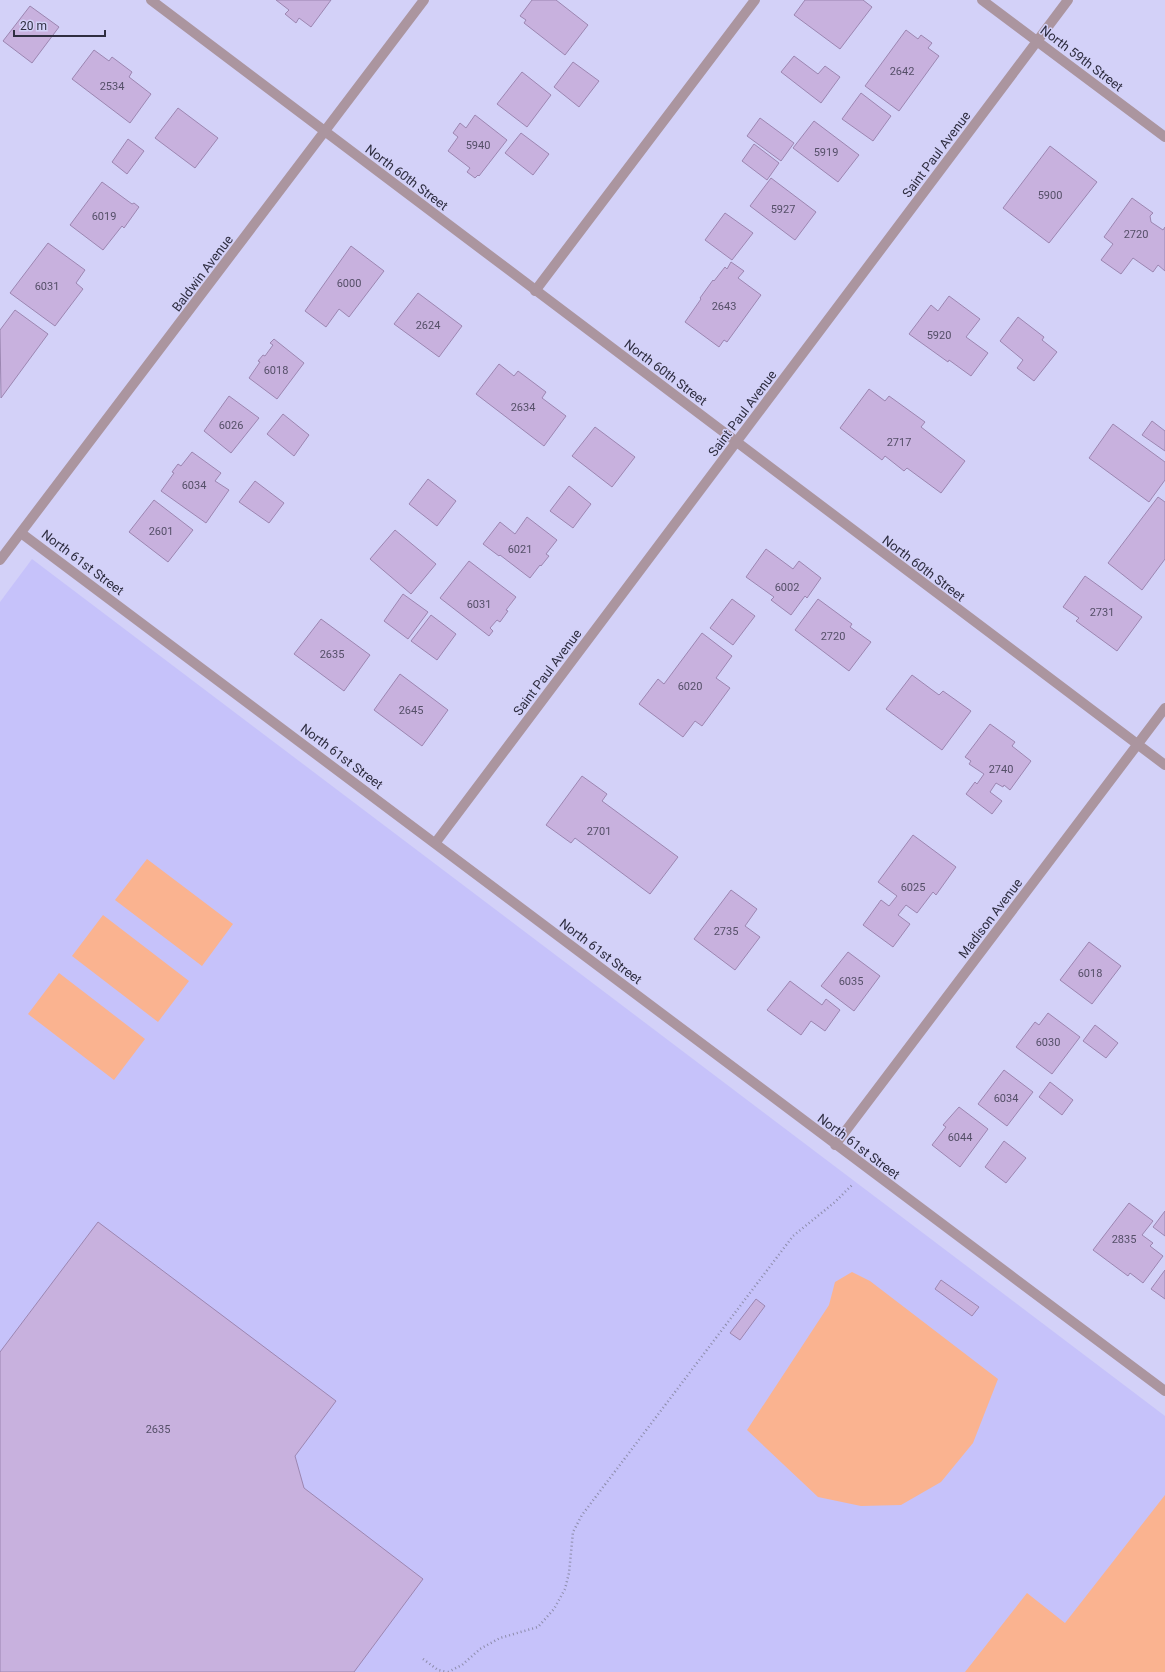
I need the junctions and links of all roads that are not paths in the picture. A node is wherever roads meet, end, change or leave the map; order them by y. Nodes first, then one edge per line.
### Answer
1 (151, 0) edge
2 (424, 0) edge
3 (755, 0) edge
4 (982, 0) edge
5 (1068, 0) edge
6 (1037, 41) junction
7 (325, 131) junction
8 (1165, 137) edge
9 (536, 291) junction
10 (737, 442) junction
11 (21, 533) junction
12 (0, 560) edge
13 (1165, 708) edge
14 (1137, 745) junction
15 (1165, 766) edge
16 (436, 842) junction
17 (835, 1145) junction
18 (1165, 1391) edge

1 - 7 street, North 60th Street
2 - 7 street, Baldwin Avenue
3 - 9 street
4 - 6 street, North 59th Street
5 - 6 street, Saint Paul Avenue
6 - 8 street, North 59th Street
6 - 10 street, Saint Paul Avenue
7 - 9 street, North 60th Street
7 - 11 street, Baldwin Avenue
9 - 10 street, North 60th Street
10 - 14 street, North 60th Street
10 - 16 street, Saint Paul Avenue
11 - 12 street, Baldwin Avenue
11 - 16 street, North 61st Street
13 - 14 street, Madison Avenue
14 - 15 street, North 60th Street
14 - 17 street, Madison Avenue
16 - 17 street, North 61st Street
17 - 18 street, North 61st Street

